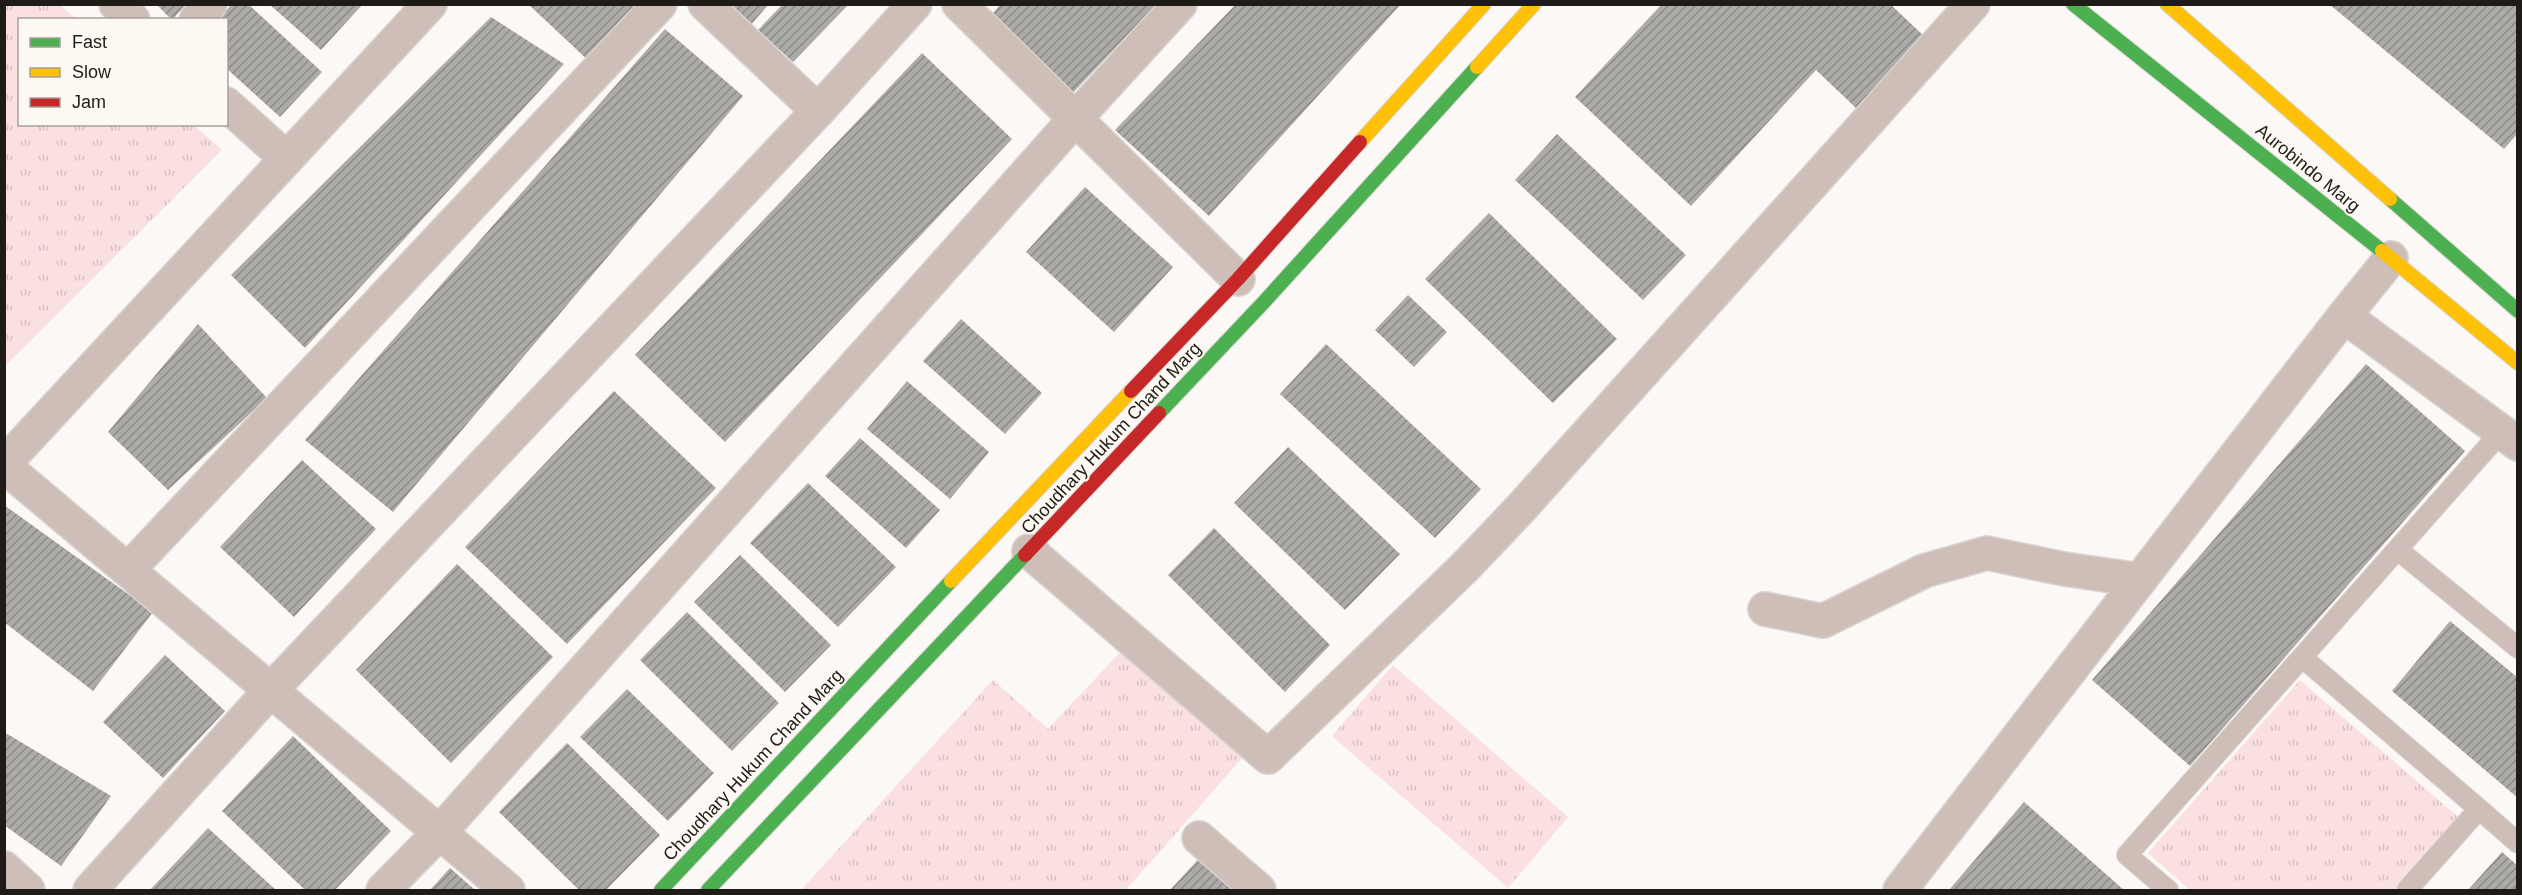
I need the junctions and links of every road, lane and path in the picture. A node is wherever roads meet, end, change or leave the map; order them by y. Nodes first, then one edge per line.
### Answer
1 (116, 4) edge
2 (210, 4) edge
3 (430, 4) edge
4 (660, 4) edge
5 (705, 4) edge
6 (915, 4) edge
7 (959, 4) edge
8 (1180, 4) edge
9 (1484, 4) edge
10 (1534, 4) edge
11 (1973, 4) edge
12 (2073, 4) edge
13 (2167, 4) edge
14 (131, 18) edge
15 (198, 18) edge
16 (228, 106) edge
17 (818, 111) junction
18 (1076, 119) junction
19 (287, 159) junction
20 (2391, 258) junction
21 (1238, 279) junction
22 (2517, 311) edge
23 (2344, 316) junction
24 (2517, 363) edge
25 (2510, 437) edge
26 (4, 465) edge
27 (2398, 550) junction
28 (1029, 551) junction
29 (128, 570) junction
30 (2140, 580) junction
31 (1765, 609) dead end
32 (2517, 648) edge
33 (2303, 658) junction
34 (271, 690) junction
35 (2479, 809) junction
36 (440, 832) junction
37 (1199, 838) dead end
38 (2517, 843) edge
39 (4, 868) edge
40 (28, 891) edge
41 (90, 891) edge
42 (383, 891) edge
43 (508, 891) edge
44 (661, 891) edge
45 (708, 891) edge
46 (1259, 891) edge
47 (1900, 891) edge
48 (2168, 891) edge
49 (2407, 891) edge

1 - 14 street
2 - 15 street
3 - 19 street
4 - 29 street
5 - 17 street
6 - 17 street
7 - 18 street
8 - 18 street
9 - 21 main road, Choudhary Hukum Chand Marg
10 - 28 main road, Choudhary Hukum Chand Marg
11 - 28 street
12 - 20 main road, Aurobindo Marg
13 - 22 main road, Aurobindo Marg
16 - 19 street
17 - 34 street
18 - 21 street
18 - 36 street
19 - 26 street
20 - 23 street
20 - 24 main road, Aurobindo Marg
21 - 44 main road, Choudhary Hukum Chand Marg
23 - 25 street
23 - 30 street
25 - 27 lane
26 - 29 street
27 - 32 lane
27 - 33 lane
28 - 45 main road, Choudhary Hukum Chand Marg
29 - 34 street
30 - 31 street
30 - 47 street
33 - 35 lane
33 - 48 lane
34 - 36 street
34 - 41 street
35 - 38 lane
35 - 49 lane
36 - 42 street
36 - 43 street
37 - 46 street
39 - 40 street

